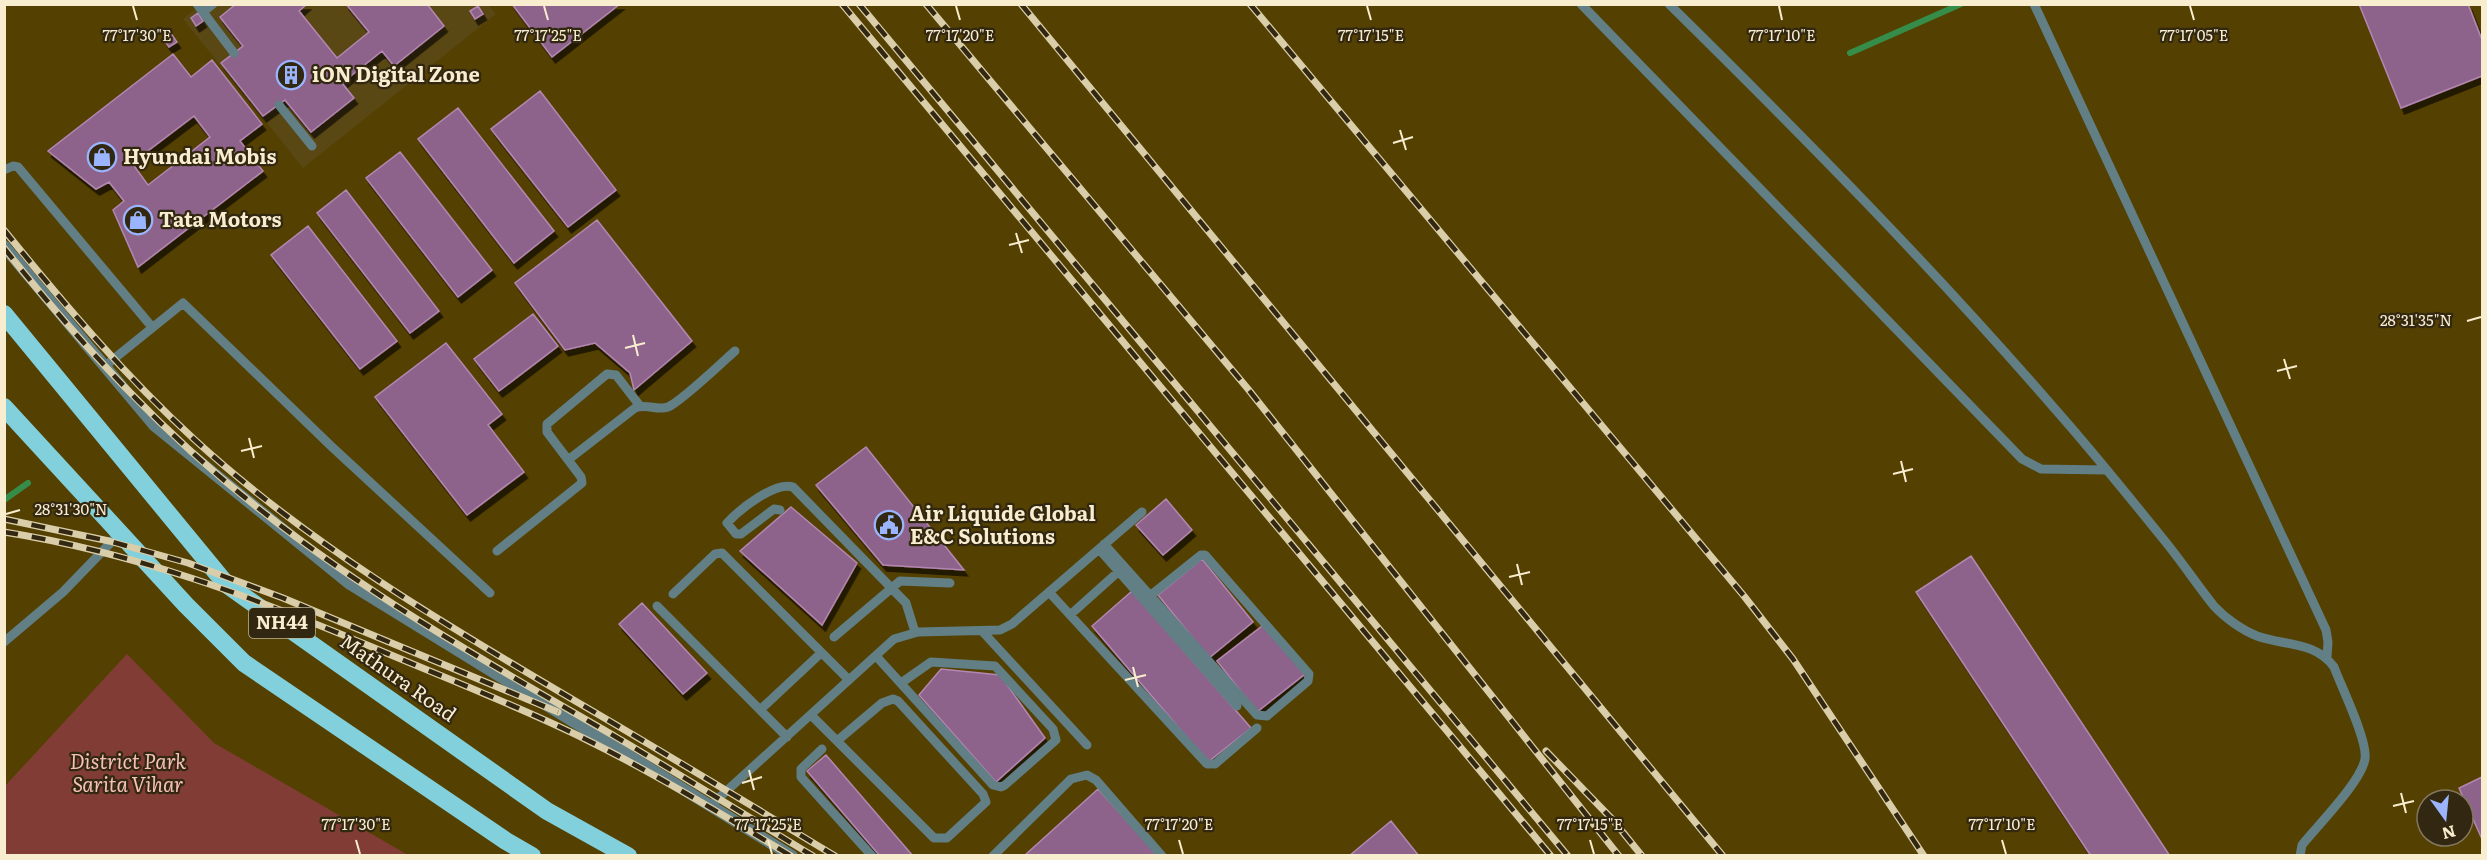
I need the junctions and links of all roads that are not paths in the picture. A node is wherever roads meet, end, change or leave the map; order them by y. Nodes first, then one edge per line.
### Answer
1 (213, 4) edge
2 (1581, 4) edge
3 (1669, 4) edge
4 (2034, 4) edge
5 (200, 8) edge
6 (234, 53) dead end
7 (279, 105) dead end
8 (312, 146) dead end
9 (4, 171) edge
10 (4, 246) edge
11 (4, 314) edge
12 (152, 327) junction
13 (735, 351) dead end
14 (105, 366) junction
15 (640, 406) junction
16 (4, 407) edge
17 (568, 460) junction
18 (2105, 470) junction
19 (780, 510) dead end
20 (1143, 512) dead end
21 (120, 533) junction
22 (1102, 547) junction
23 (497, 551) dead end
24 (1118, 572) junction
25 (950, 583) dead end
26 (890, 587) junction
27 (1049, 592) junction
28 (490, 593) dead end
29 (673, 594) dead end
30 (1151, 596) junction
31 (657, 606) dead end
32 (1070, 615) junction
33 (982, 631) junction
34 (915, 632) junction
35 (834, 637) dead end
36 (4, 642) edge
37 (821, 653) junction
38 (876, 656) junction
39 (2327, 657) junction
40 (849, 680) junction
41 (901, 683) junction
42 (1237, 706) dead end
43 (760, 710) junction
44 (811, 715) junction
45 (1257, 728) dead end
46 (787, 736) junction
47 (837, 741) junction
48 (1087, 745) dead end
49 (822, 749) dead end
50 (711, 806) junction
51 (532, 855) edge
52 (628, 855) edge
53 (792, 855) edge
54 (872, 855) edge
55 (993, 855) edge
56 (1162, 855) edge
57 (2300, 855) edge

1 - 5 lane
2 - 18 lane
3 - 18 lane
4 - 39 lane
5 - 6 lane
7 - 8 lane
9 - 12 lane
10 - 14 street
11 - 52 highway, Mathura Road / NH44
12 - 14 lane
12 - 28 lane
13 - 15 lane
14 - 50 street
15 - 17 lane
15 - 17 lane
16 - 21 highway, NH44
17 - 23 lane
18 - 39 lane
19 - 26 lane
20 - 22 lane
21 - 36 lane
21 - 51 highway, NH44
22 - 24 lane
22 - 27 lane
22 - 30 lane
24 - 32 lane
24 - 42 lane
25 - 26 lane
26 - 34 lane
26 - 35 lane
27 - 32 lane
27 - 33 lane
29 - 37 lane
30 - 30 lane
31 - 43 lane
32 - 45 lane
33 - 34 lane
33 - 48 lane
34 - 38 lane
37 - 40 lane
37 - 43 lane
38 - 40 lane
38 - 41 lane
39 - 57 lane
40 - 44 lane
41 - 41 lane
43 - 46 lane
44 - 46 lane
44 - 47 lane
46 - 50 lane
47 - 47 lane
49 - 54 lane
50 - 53 street
55 - 56 lane

